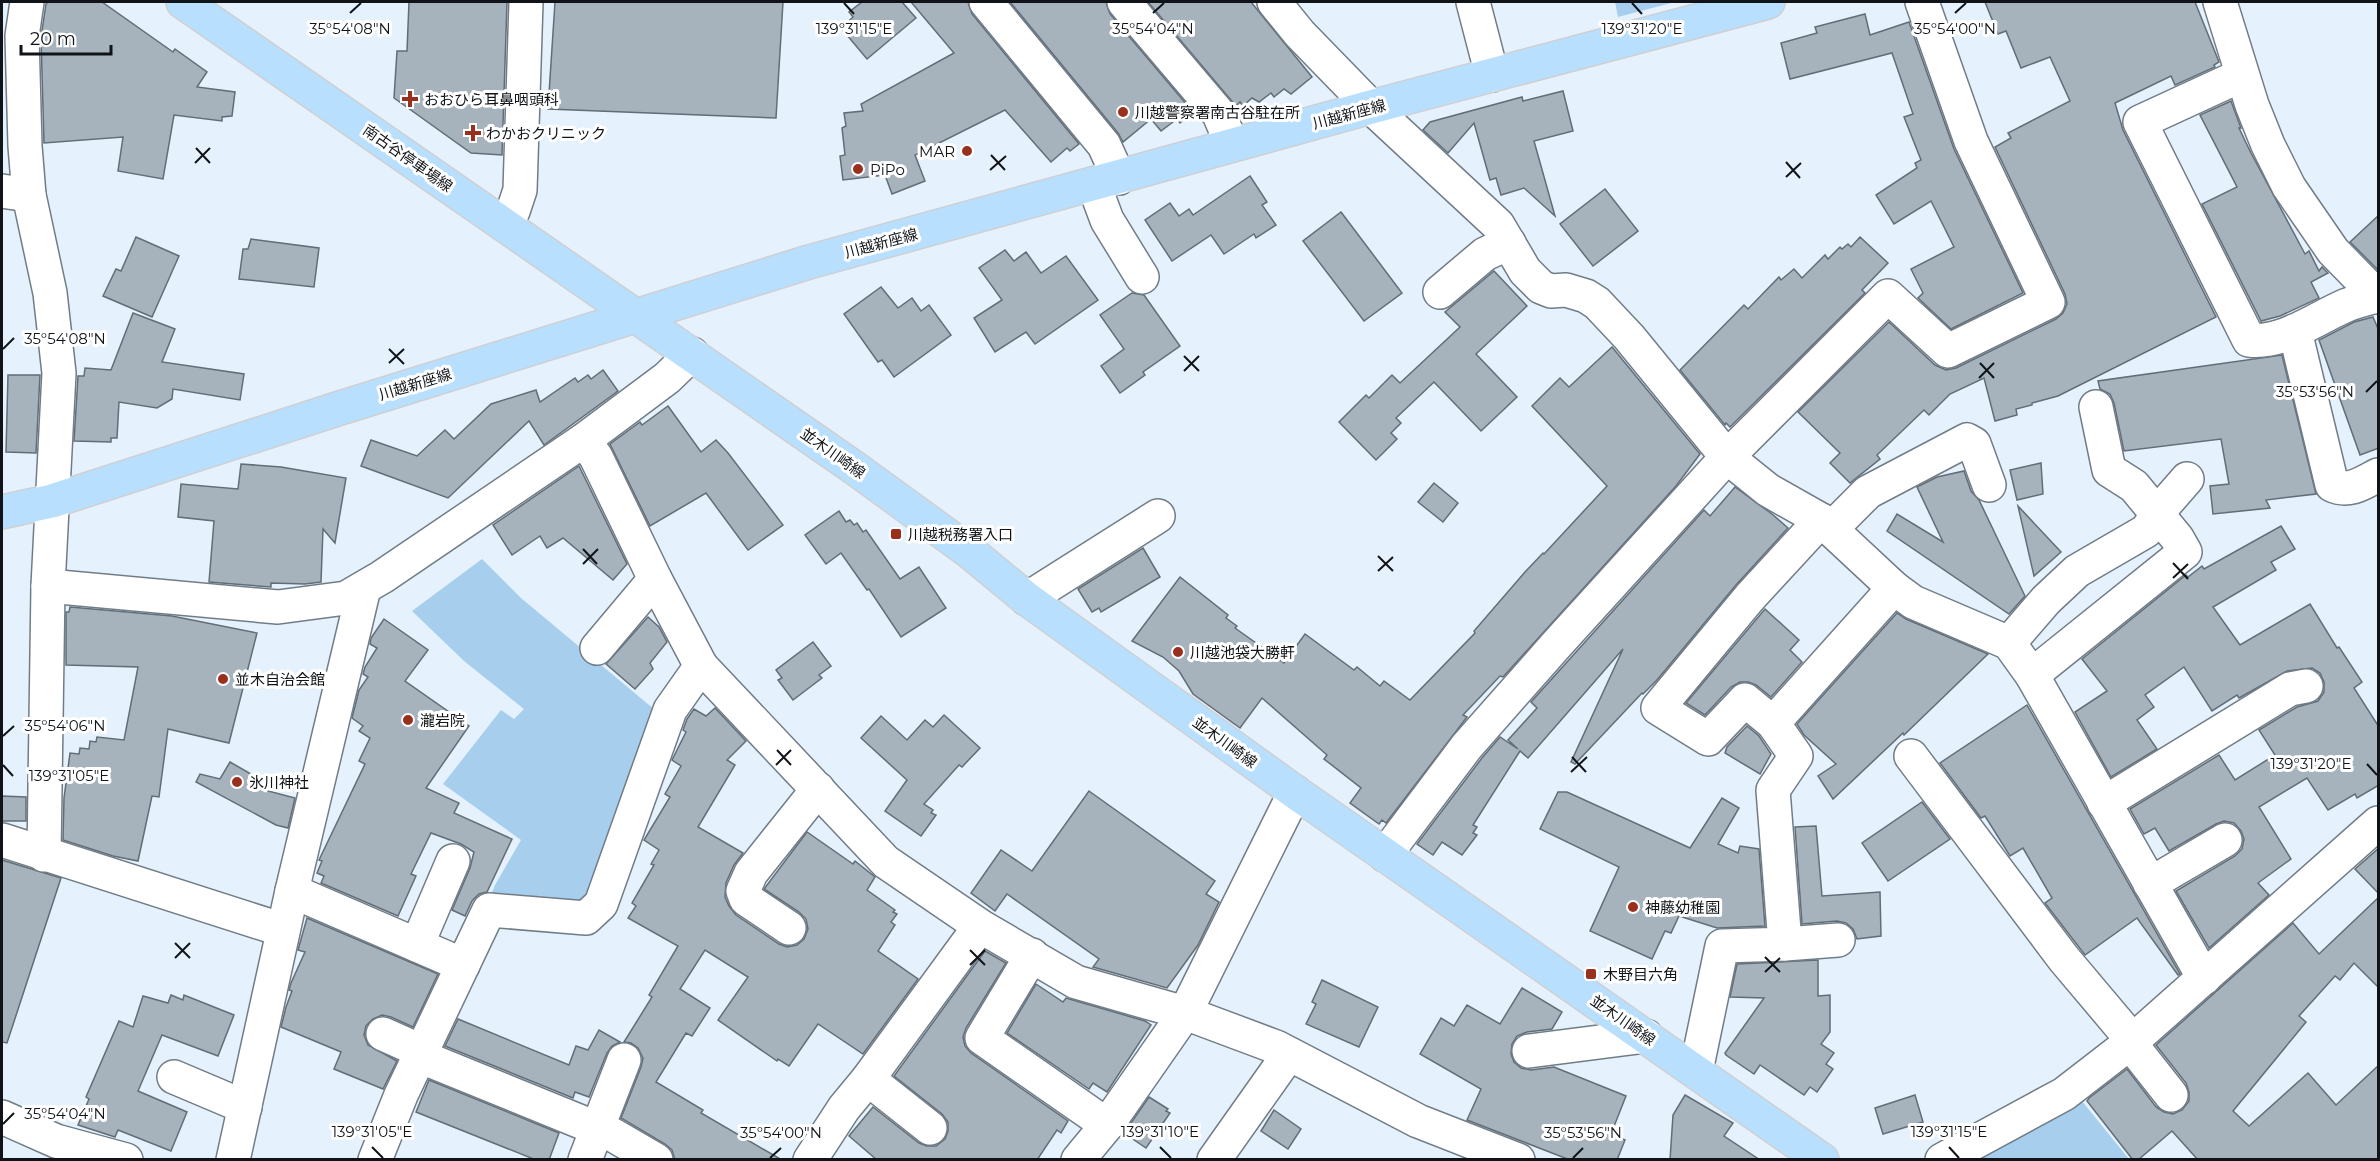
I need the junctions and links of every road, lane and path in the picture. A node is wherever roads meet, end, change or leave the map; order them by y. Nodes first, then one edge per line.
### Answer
1 (27, 2) edge
2 (183, 2) edge
3 (526, 2) edge
4 (986, 2) edge
5 (1124, 2) edge
6 (1274, 2) edge
7 (1473, 2) edge
8 (1768, 2) edge
9 (1922, 2) edge
10 (2220, 2) edge
11 (1492, 75) junction
12 (2242, 75) junction
13 (1371, 107) junction
14 (1232, 145) junction
15 (1106, 181) junction
16 (15, 193) edge
17 (504, 224) junction
18 (1509, 243) junction
19 (1142, 277) dead end
20 (1440, 292) dead end
21 (2378, 296) edge
22 (633, 316) junction
23 (2295, 331) junction
24 (692, 354) junction
25 (2096, 407) dead end
26 (584, 440) junction
27 (1727, 457) junction
28 (2379, 475) edge
29 (2187, 479) dead end
30 (1989, 485) dead end
31 (52, 501) junction
32 (2, 512) edge
33 (2158, 514) junction
34 (1158, 516) dead end
35 (1826, 524) junction
36 (655, 579) junction
37 (48, 586) junction
38 (364, 588) junction
39 (1894, 588) junction
40 (1028, 599) junction
41 (2009, 643) junction
42 (597, 648) dead end
43 (701, 666) junction
44 (2032, 675) junction
45 (2306, 686) dead end
46 (1773, 723) junction
47 (1911, 756) dead end
48 (818, 789) junction
49 (1295, 792) junction
50 (2104, 803) junction
51 (2379, 823) edge
52 (2, 840) edge
53 (2225, 840) dead end
54 (44, 855) junction
55 (1385, 855) junction
56 (453, 861) dead end
57 (2150, 884) junction
58 (292, 891) junction
59 (980, 926) junction
60 (789, 928) dead end
61 (283, 930) junction
62 (1838, 940) dead end
63 (1785, 944) junction
64 (417, 945) junction
65 (1032, 955) junction
66 (463, 965) junction
67 (2204, 978) junction
68 (1185, 1013) junction
69 (383, 1034) dead end
70 (1646, 1035) junction
71 (2130, 1043) junction
72 (1529, 1051) dead end
73 (420, 1053) junction
74 (1289, 1054) junction
75 (624, 1059) dead end
76 (1696, 1071) junction
77 (174, 1077) dead end
78 (868, 1079) junction
79 (2171, 1095) dead end
80 (245, 1107) junction
81 (2, 1117) edge
82 (1107, 1125) junction
83 (930, 1128) dead end
84 (597, 1129) junction
85 (69, 1152) edge
86 (126, 1160) edge
87 (233, 1160) edge
88 (375, 1160) edge
89 (585, 1160) edge
90 (656, 1160) edge
91 (810, 1160) edge
92 (1078, 1160) edge
93 (1214, 1160) edge
94 (1518, 1160) edge
95 (1822, 1160) edge
96 (1942, 1160) edge

1 - 16 street
2 - 17 main road, 南古谷停車場線
3 - 17 street
4 - 15 street
5 - 14 street
6 - 13 street
7 - 11 street
8 - 11 main road, 川越新座線
9 - 27 street
10 - 12 street
11 - 13 main road, 川越新座線
12 - 21 street
12 - 23 street
13 - 14 main road, 川越新座線
13 - 18 street
14 - 15 main road, 川越新座線
15 - 19 street
15 - 22 main road, 川越新座線
16 - 31 street
17 - 22 main road, 南古谷停車場線
18 - 20 street
18 - 27 street
21 - 23 street
22 - 24 main road, 並木川崎線
22 - 31 main road, 川越新座線
23 - 28 street
24 - 26 street
24 - 40 main road, 並木川崎線
25 - 33 street
26 - 36 street
26 - 38 street
27 - 35 street
27 - 55 street
29 - 33 street
30 - 35 street
31 - 32 main road, 川越新座線
31 - 37 street
33 - 41 street
33 - 44 street
34 - 40 street
35 - 39 street
35 - 46 street
36 - 42 street
36 - 43 street
37 - 38 street
37 - 54 street
38 - 58 street
39 - 41 street
39 - 46 street
40 - 49 main road, 並木川崎線
41 - 44 street
43 - 48 street
43 - 66 street
44 - 50 street
45 - 50 street
46 - 63 street
47 - 71 street
48 - 59 street
48 - 60 street
49 - 55 main road, 並木川崎線
49 - 68 street
50 - 57 street
51 - 67 street
52 - 54 street
53 - 57 street
54 - 61 street
55 - 70 main road, 並木川崎線
56 - 64 street
57 - 67 street
58 - 61 street
58 - 64 street
59 - 65 street
59 - 78 street
61 - 80 street
62 - 63 street
63 - 76 street
64 - 66 street
65 - 68 street
65 - 82 street
66 - 73 street
67 - 71 street
68 - 74 street
68 - 82 street
69 - 73 street
70 - 72 street
70 - 76 main road, 並木川崎線
71 - 79 street
71 - 96 street
73 - 84 street
73 - 88 street
74 - 93 street
74 - 94 street
75 - 84 street
76 - 95 main road, 並木川崎線
77 - 80 street
78 - 83 street
78 - 91 street
80 - 87 street
81 - 85 street
82 - 92 street
84 - 89 street
84 - 90 street
85 - 86 street

